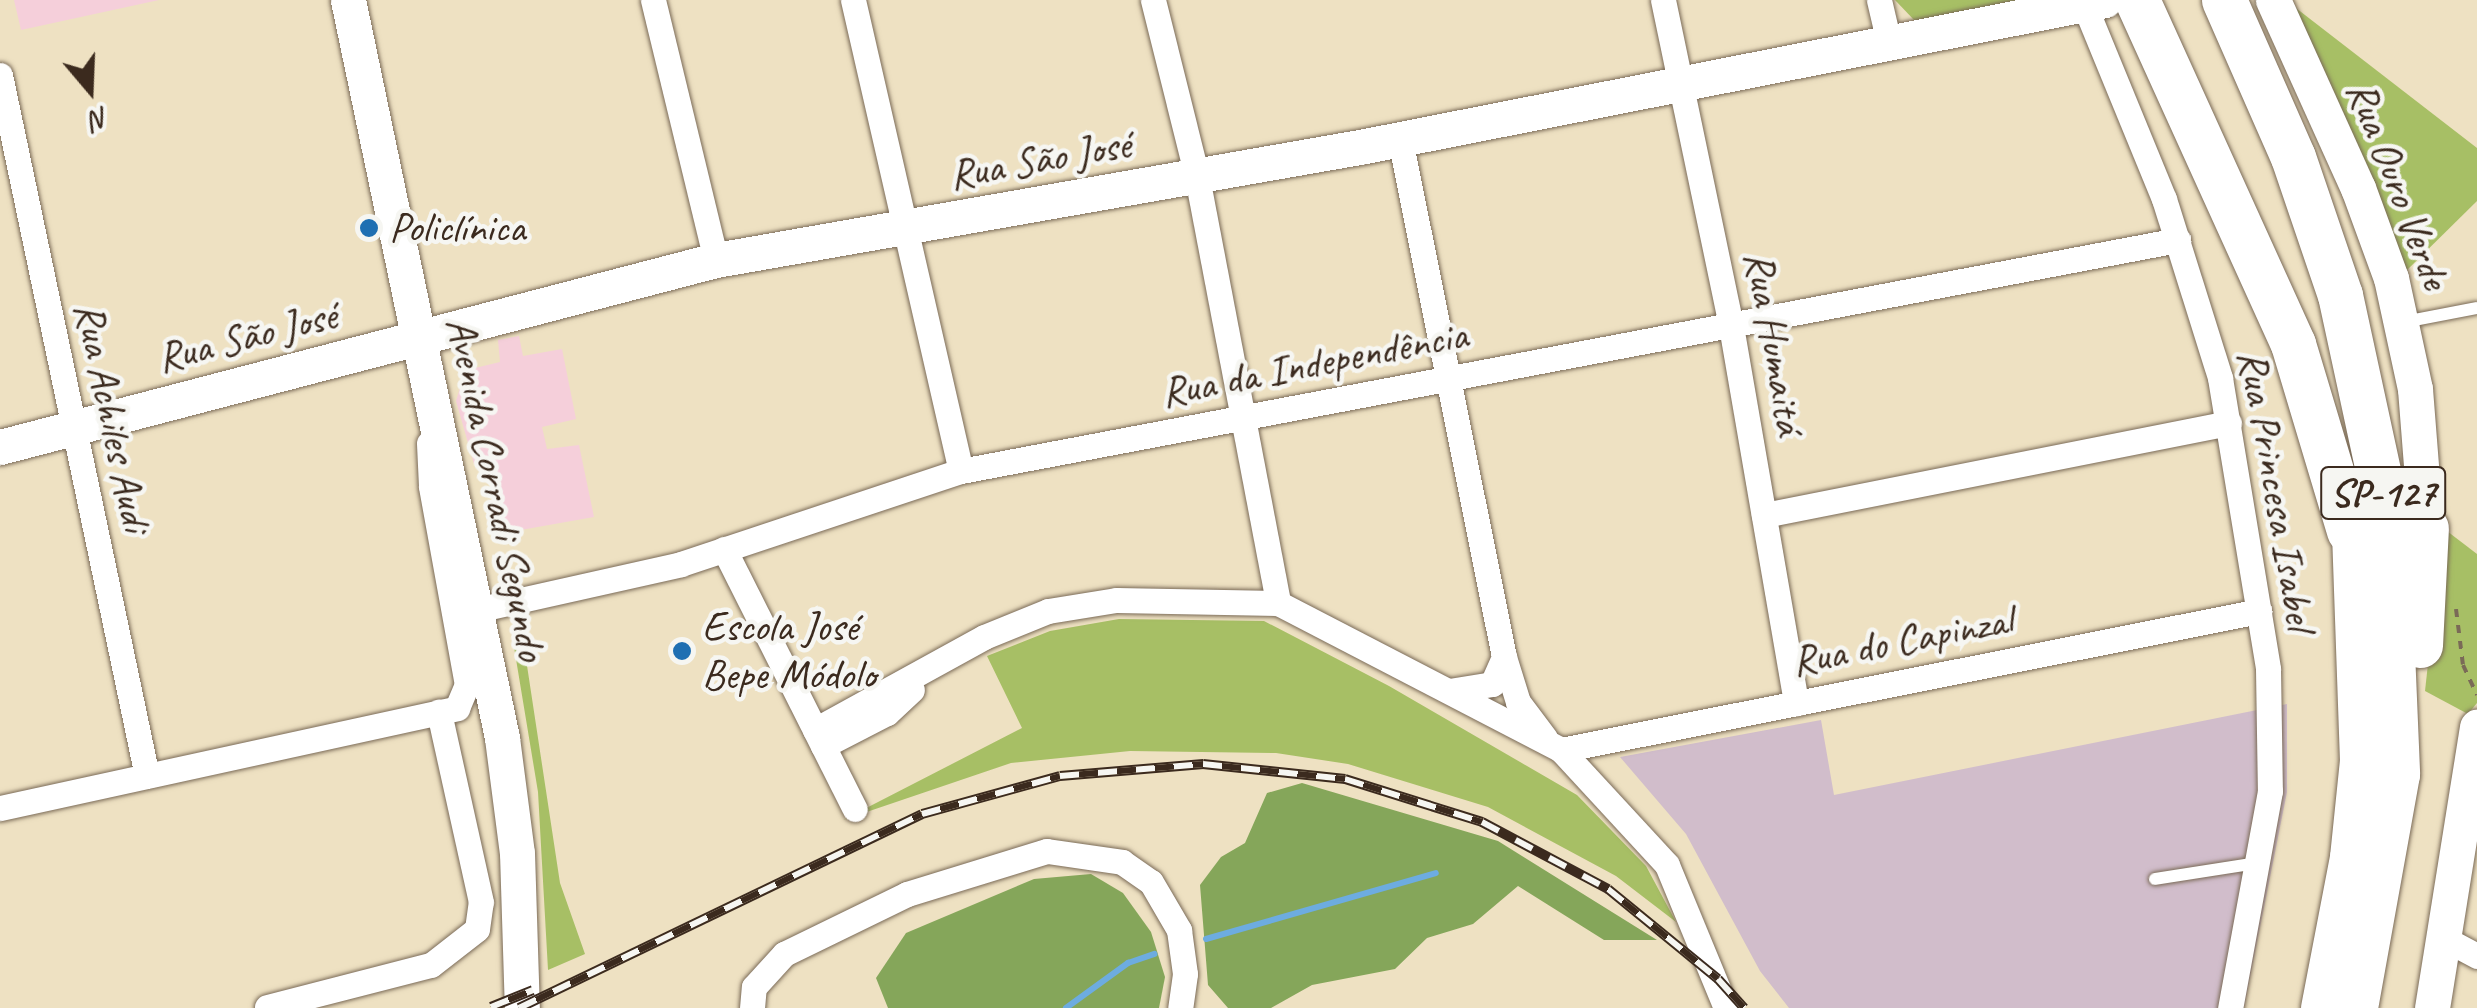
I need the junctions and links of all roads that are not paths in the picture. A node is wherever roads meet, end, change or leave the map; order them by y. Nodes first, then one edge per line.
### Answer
1 (348, 0) edge
2 (653, 0) edge
3 (853, 0) edge
4 (1153, 0) edge
5 (1664, 0) edge
6 (1880, 0) edge
7 (2137, 0) edge
8 (2192, 0) edge
9 (2224, 0) edge
10 (2273, 0) edge
11 (2095, 2) edge
12 (1890, 43) junction
13 (0, 75) edge
14 (1683, 84) junction
15 (1400, 139) junction
16 (1197, 177) junction
17 (908, 229) junction
18 (2178, 240) junction
19 (716, 260) junction
20 (2477, 308) edge
21 (2402, 323) junction
22 (1731, 326) junction
23 (419, 339) junction
24 (1452, 379) junction
25 (432, 402) junction
26 (1244, 419) junction
27 (2229, 423) junction
28 (74, 428) junction
29 (0, 448) edge
30 (960, 471) junction
31 (1764, 515) junction
32 (2426, 528) joint
33 (724, 549) junction
34 (2360, 576) junction
35 (1278, 602) junction
36 (476, 610) junction
37 (2259, 610) junction
38 (1504, 657) junction
39 (1449, 692) junction
40 (1796, 703) junction
41 (439, 712) junction
42 (2477, 727) edge
43 (819, 738) junction
44 (1555, 747) junction
45 (2396, 774) junction
46 (147, 776) junction
47 (0, 808) edge
48 (855, 809) dead end
49 (2257, 863) junction
50 (2155, 879) dead end
51 (2462, 948) edge
52 (524, 1005) edge
53 (267, 1007) edge
54 (752, 1008) edge
55 (1180, 1008) edge
56 (1726, 1008) edge
57 (2230, 1008) edge
58 (2323, 1008) edge
59 (2355, 1008) edge
60 (2432, 1008) edge

1 - 23 street, Avenida Corradi Segundo
2 - 19 street
3 - 17 street
4 - 16 street
5 - 14 street, Rua Humaitá
6 - 12 street
7 - 34 highway
8 - 34 highway, SP-127
9 - 45 highway, SP-127
10 - 21 street, Rua Ouro Verde
11 - 12 street, Rua São José
11 - 18 street, Rua Princesa Isabel
12 - 14 street, Rua São José
13 - 28 street, Rua Achiles Audi
14 - 15 street, Rua São José
14 - 22 street, Rua Humaitá
15 - 16 street, Rua São José
15 - 24 street
16 - 17 street, Rua São José
16 - 26 street
17 - 19 street, Rua São José
17 - 30 street
18 - 22 street, Rua da Independência
18 - 27 street, Rua Princesa Isabel
19 - 23 street, Rua São José
20 - 21 lane
21 - 32 street, Rua Ouro Verde
22 - 24 street, Rua da Independência
22 - 31 street, Rua Humaitá
23 - 25 street, Avenida Corradi Segundo
23 - 28 street, Rua São José
24 - 26 street, Rua da Independência
24 - 38 street
25 - 36 street, Avenida Corradi Segundo
25 - 41 street
26 - 30 street, Rua da Independência
26 - 35 street
27 - 31 street
27 - 37 street, Rua Princesa Isabel
28 - 29 street, Rua São José
28 - 46 street, Rua Achiles Audi
30 - 33 street, Rua da Independência
31 - 40 street, Rua Humaitá
32 - 45 highway
33 - 36 street, Rua da Independência
33 - 43 street
34 - 58 highway, SP-127
35 - 39 street
35 - 43 street
36 - 52 street, Avenida Corradi Segundo
37 - 40 street, Rua do Capinzal
37 - 49 street, Rua Princesa Isabel
38 - 39 street
38 - 44 street
39 - 44 street
40 - 44 street, Rua do Capinzal
41 - 46 street
41 - 53 street
42 - 51 street
43 - 48 street
44 - 56 street
45 - 59 highway, SP-127
46 - 47 street
49 - 50 lane
49 - 57 street, Rua Princesa Isabel
51 - 60 street
54 - 55 street

